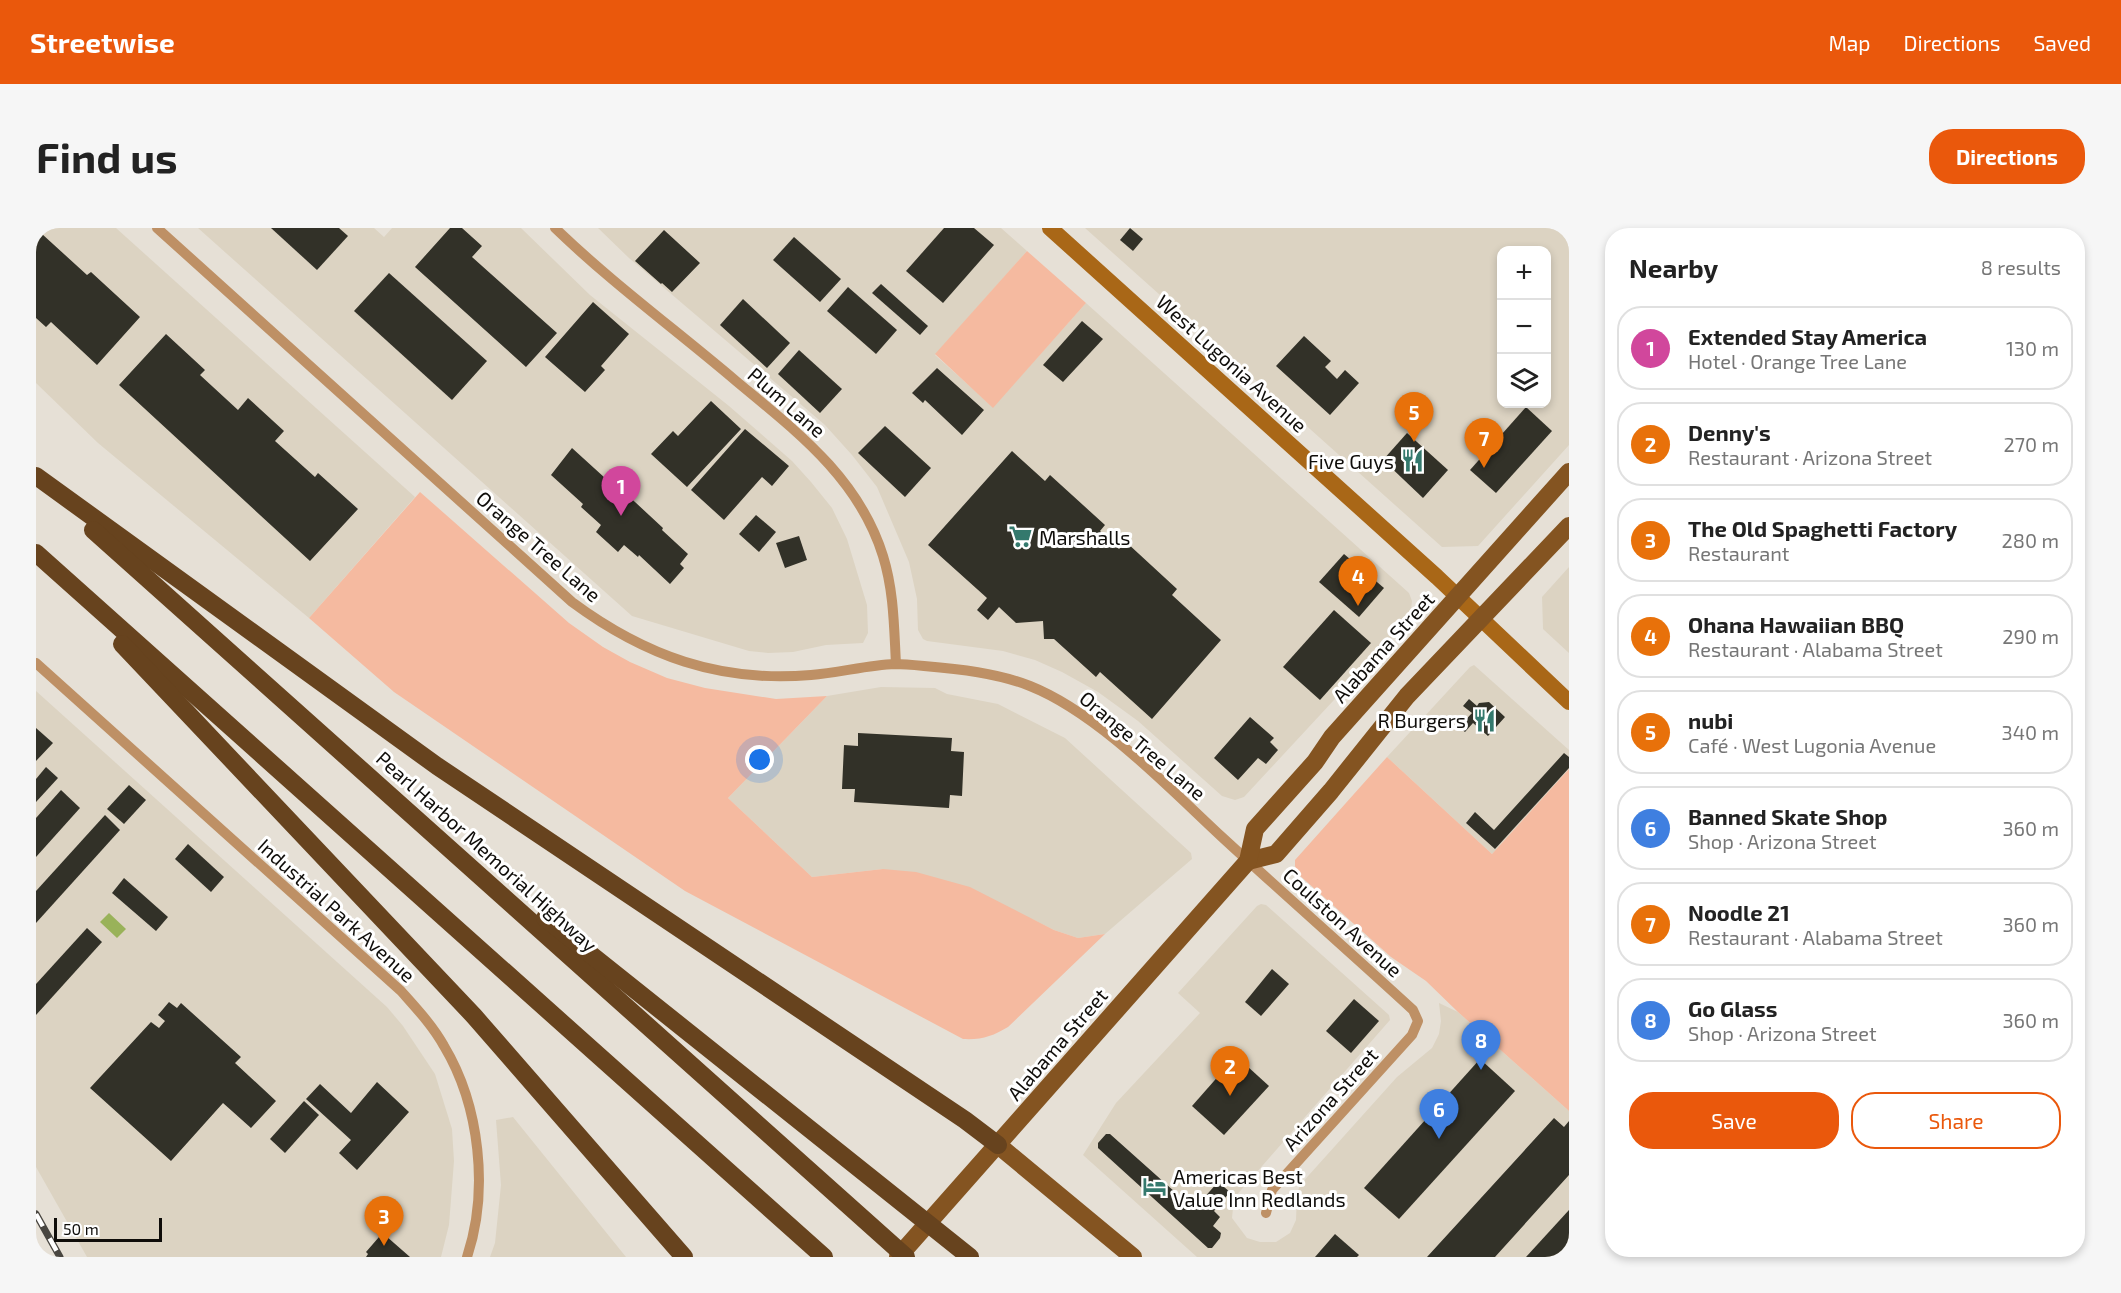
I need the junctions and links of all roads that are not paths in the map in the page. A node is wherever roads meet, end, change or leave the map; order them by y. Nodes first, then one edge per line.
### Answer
1 (157, 228) edge
2 (555, 228) edge
3 (1050, 228) edge
4 (1569, 472) edge
5 (36, 478) edge
6 (1569, 526) edge
7 (36, 553) edge
8 (1458, 597) junction
9 (1480, 618) junction
10 (36, 663) edge
11 (896, 664) junction
12 (1569, 702) edge
13 (433, 832) junction
14 (1248, 861) junction
15 (1413, 1010) joint
16 (998, 1145) junction
17 (1266, 1213) dead end
18 (468, 1257) edge
19 (684, 1257) edge
20 (824, 1257) edge
21 (898, 1257) edge
22 (906, 1257) edge
23 (970, 1257) edge
24 (1133, 1257) edge

1 - 11 street, Orange Tree Lane
2 - 11 street, Plum Lane
3 - 8 street, West Lugonia Avenue
4 - 8 main road, Alabama Street
5 - 13 highway, Pearl Harbor Memorial Highway
5 - 16 highway
6 - 9 main road
7 - 19 highway
7 - 20 highway
8 - 9 street, West Lugonia Avenue
8 - 14 main road, Alabama Street
9 - 12 street, West Lugonia Avenue
9 - 14 main road
10 - 18 street, Industrial Park Avenue
11 - 14 street, Orange Tree Lane
13 - 22 highway, Pearl Harbor Memorial Highway
13 - 23 highway
14 - 15 street, Coulston Avenue
14 - 16 main road, Alabama Street
15 - 17 street, Arizona Street
16 - 21 main road, Alabama Street
16 - 24 main road

